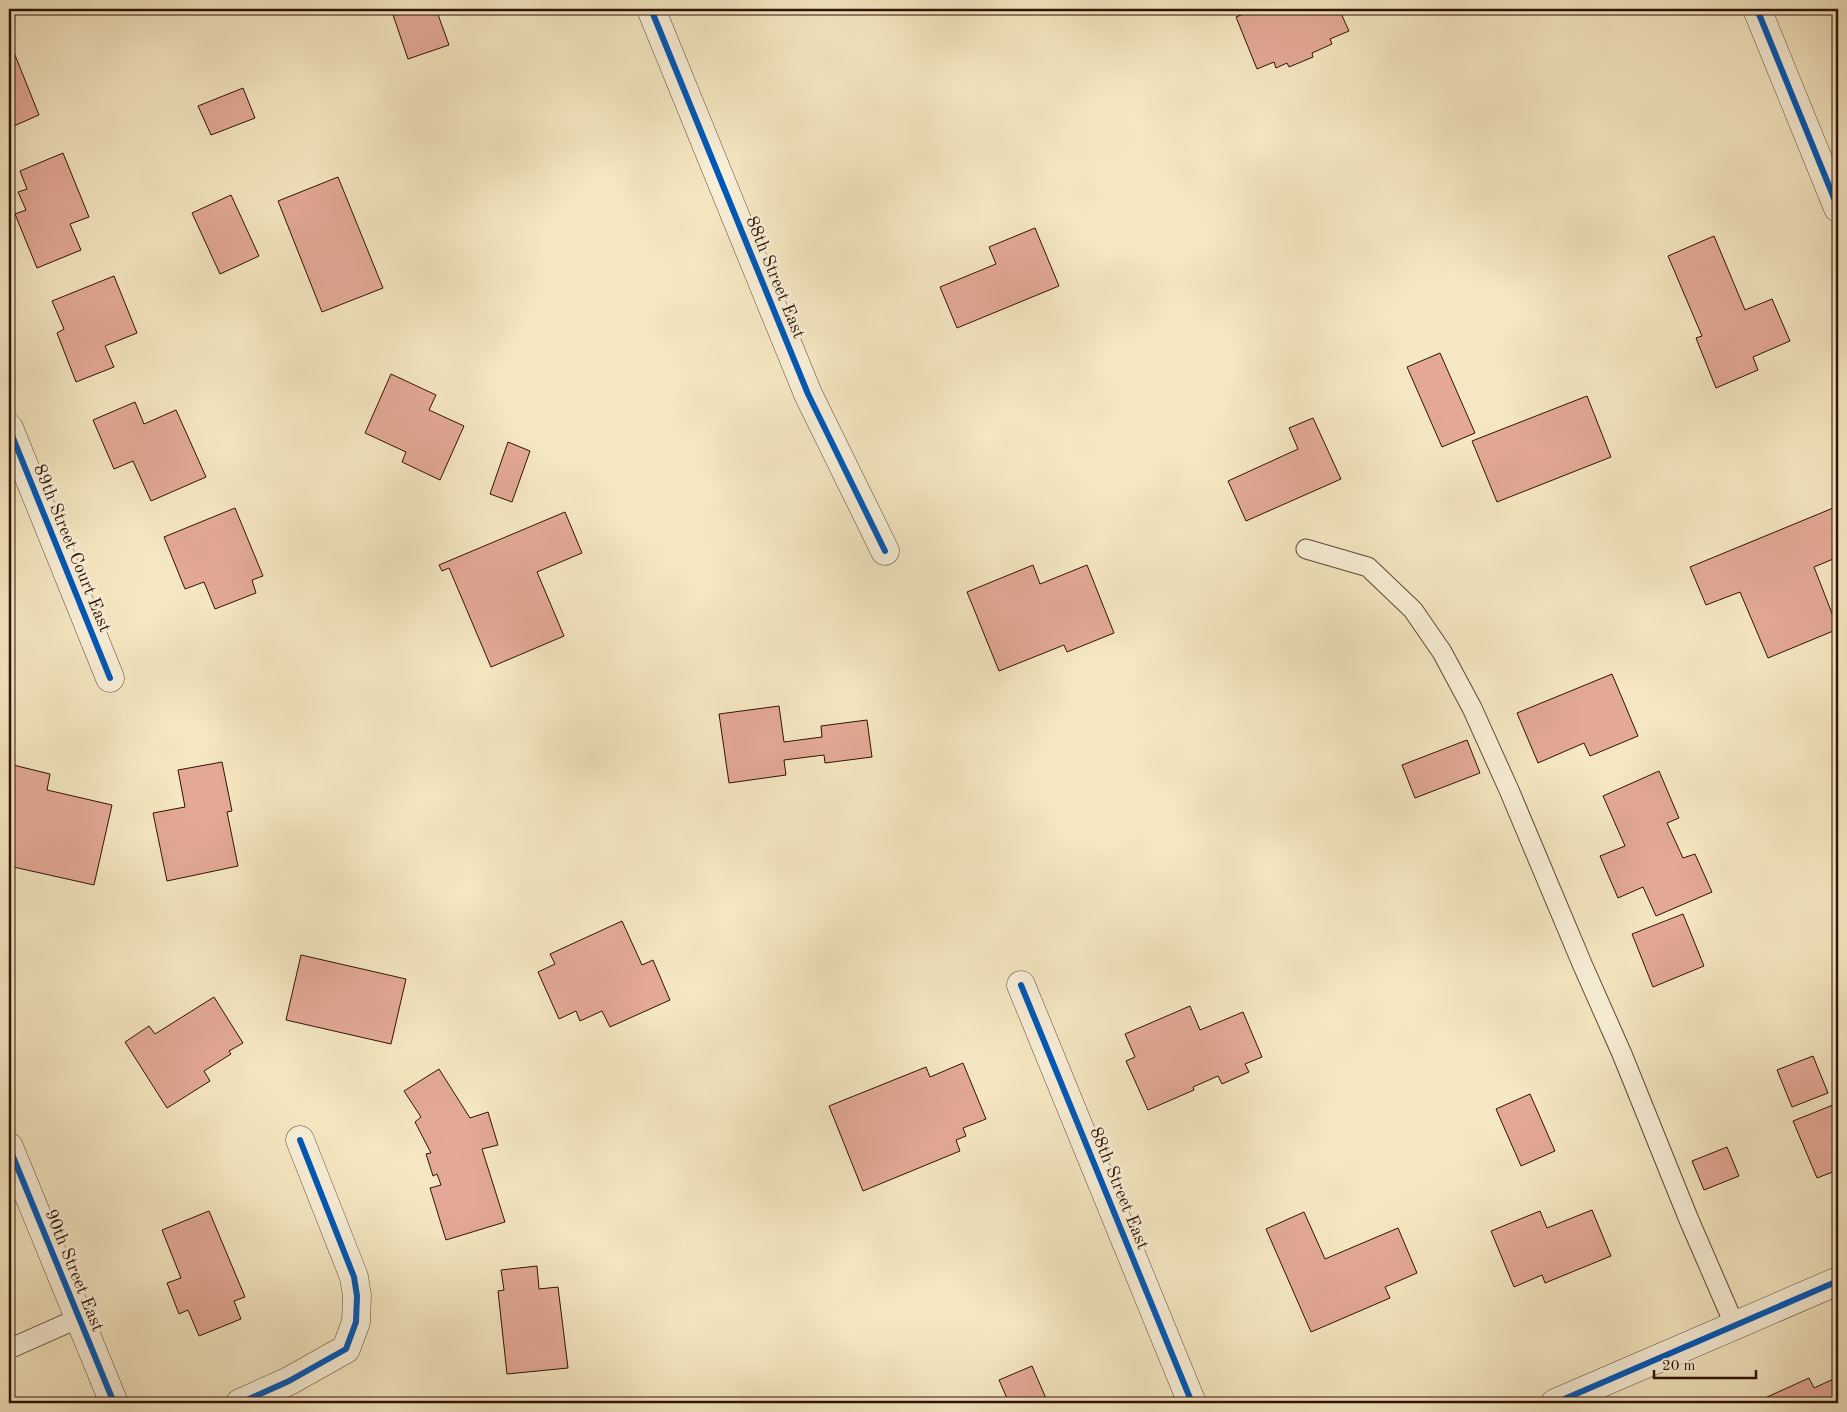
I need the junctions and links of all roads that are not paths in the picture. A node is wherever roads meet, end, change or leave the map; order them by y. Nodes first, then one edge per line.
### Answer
1 (651, 9) edge
2 (1757, 9) edge
3 (1838, 208) edge
4 (9, 428) edge
5 (1306, 549) dead end
6 (885, 551) dead end
7 (110, 678) dead end
8 (1020, 984) dead end
9 (300, 1140) dead end
10 (9, 1147) edge
11 (1838, 1281) edge
12 (79, 1318) junction
13 (1735, 1326) junction
14 (9, 1349) edge
15 (114, 1403) edge
16 (240, 1403) edge
17 (1192, 1403) edge
18 (1555, 1403) edge

1 - 6 street, 88th Street East
2 - 3 street
4 - 7 street, 89th Street Court East
5 - 13 lane
8 - 17 street, 88th Street East
9 - 16 street
10 - 12 street, 90th Street East
11 - 13 street
12 - 14 lane
12 - 15 street, 90th Street East
13 - 18 street

